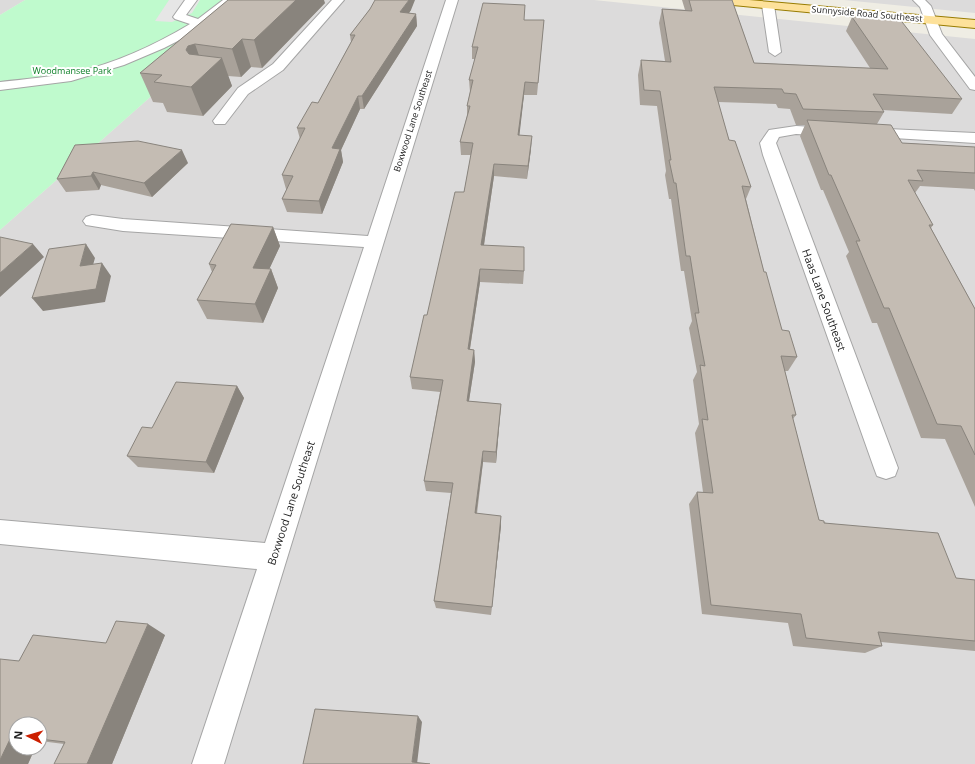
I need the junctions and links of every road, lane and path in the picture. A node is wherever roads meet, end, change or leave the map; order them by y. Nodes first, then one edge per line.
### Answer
1 (191, 0) edge
2 (230, 0) edge
3 (338, 0) edge
4 (452, 0) edge
5 (712, 0) edge
6 (919, 0) edge
7 (768, 5) junction
8 (929, 20) junction
9 (201, 24) junction
10 (975, 24) edge
11 (775, 52) dead end
12 (233, 81) edge
13 (254, 84) junction
14 (0, 86) edge
15 (975, 86) edge
16 (220, 121) dead end
17 (975, 138) edge
18 (92, 221) dead end
19 (374, 242) junction
20 (886, 468) dead end
21 (0, 532) edge
22 (274, 557) junction
23 (208, 764) edge

1 - 9 street
2 - 9 street
3 - 13 street
4 - 19 street, Boxwood Lane Southeast
5 - 7 main road, Sunnyside Road Southeast
6 - 8 street
7 - 8 main road, Sunnyside Road Southeast
7 - 11 street
8 - 10 main road, Sunnyside Road Southeast
8 - 15 street
9 - 14 street
12 - 13 street
13 - 16 street
17 - 20 street, Haas Lane Southeast
18 - 19 street
19 - 22 street, Boxwood Lane Southeast
21 - 22 street
22 - 23 street, Boxwood Lane Southeast

